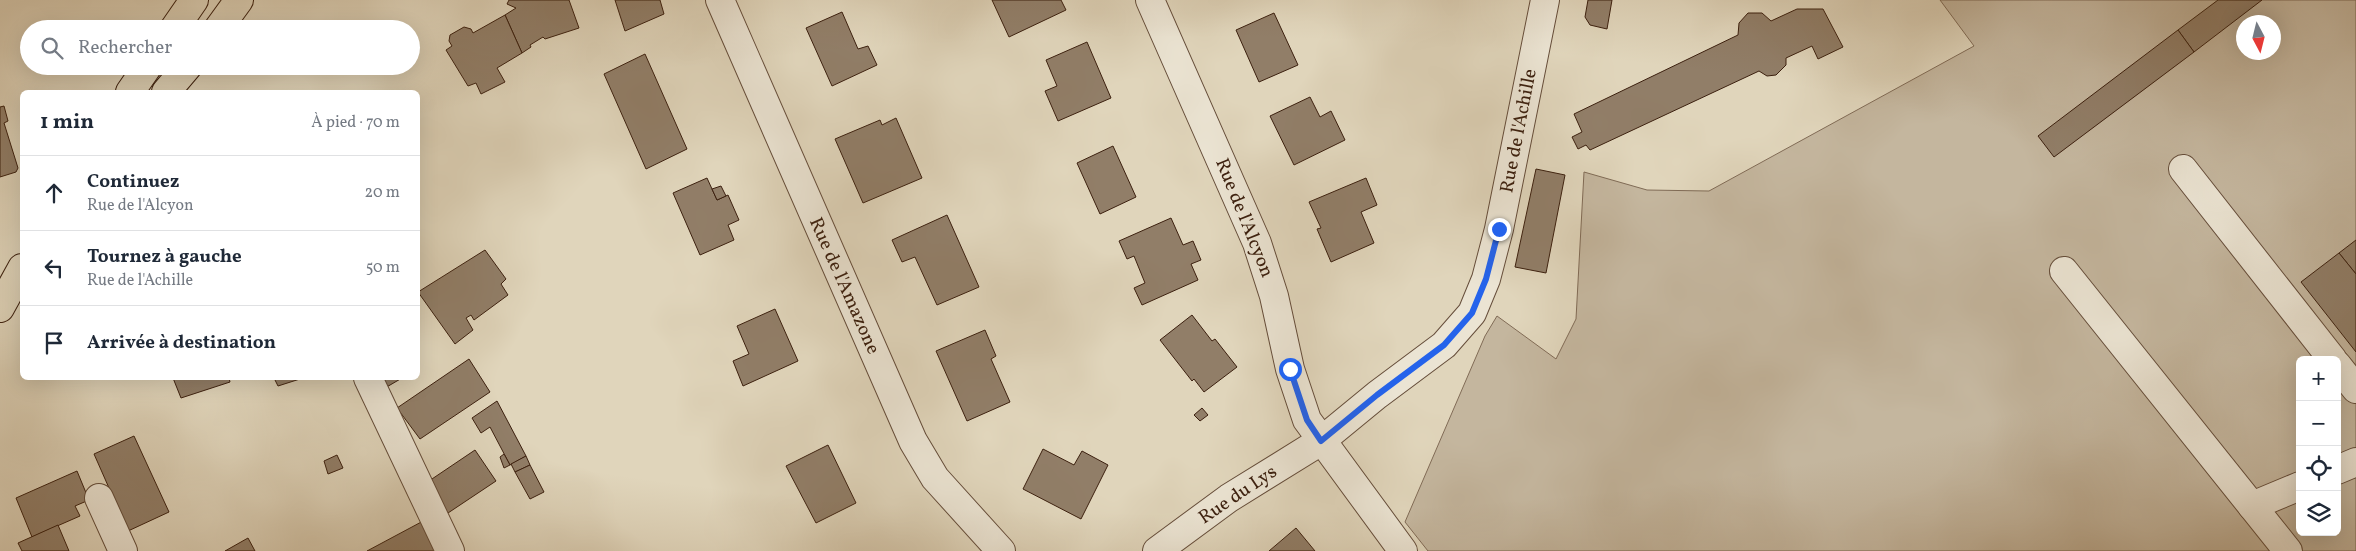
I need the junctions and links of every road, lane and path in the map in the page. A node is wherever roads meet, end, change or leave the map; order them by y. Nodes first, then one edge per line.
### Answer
1 (194, 0) edge
2 (239, 0) edge
3 (720, 0) edge
4 (1150, 0) edge
5 (1545, 0) edge
6 (180, 20) edge
7 (225, 20) edge
8 (142, 75) edge
9 (180, 75) edge
10 (131, 90) edge
11 (168, 90) edge
12 (2183, 169) dead end
13 (2064, 271) dead end
14 (20, 272) edge
15 (0, 308) edge
16 (2330, 356) edge
17 (2341, 371) edge
18 (369, 380) edge
19 (2356, 389) edge
20 (1321, 441) junction
21 (2356, 462) edge
22 (2341, 468) edge
23 (2296, 488) edge
24 (99, 498) dead end
25 (2252, 506) junction
26 (122, 551) edge
27 (450, 551) edge
28 (1001, 551) edge
29 (1157, 551) edge
30 (1403, 551) edge
31 (2288, 551) edge

1 - 6 main road
2 - 7 main road
3 - 28 street, Rue de l'Amazone
4 - 20 street, Rue de l'Alcyon
5 - 20 street, Rue de l'Achille
8 - 10 main road
9 - 11 main road
12 - 16 street
13 - 25 street
14 - 15 main road
17 - 19 street
18 - 27 street
20 - 29 street, Rue du Lys
20 - 30 street
21 - 22 street
23 - 25 street
24 - 26 street
25 - 31 street

